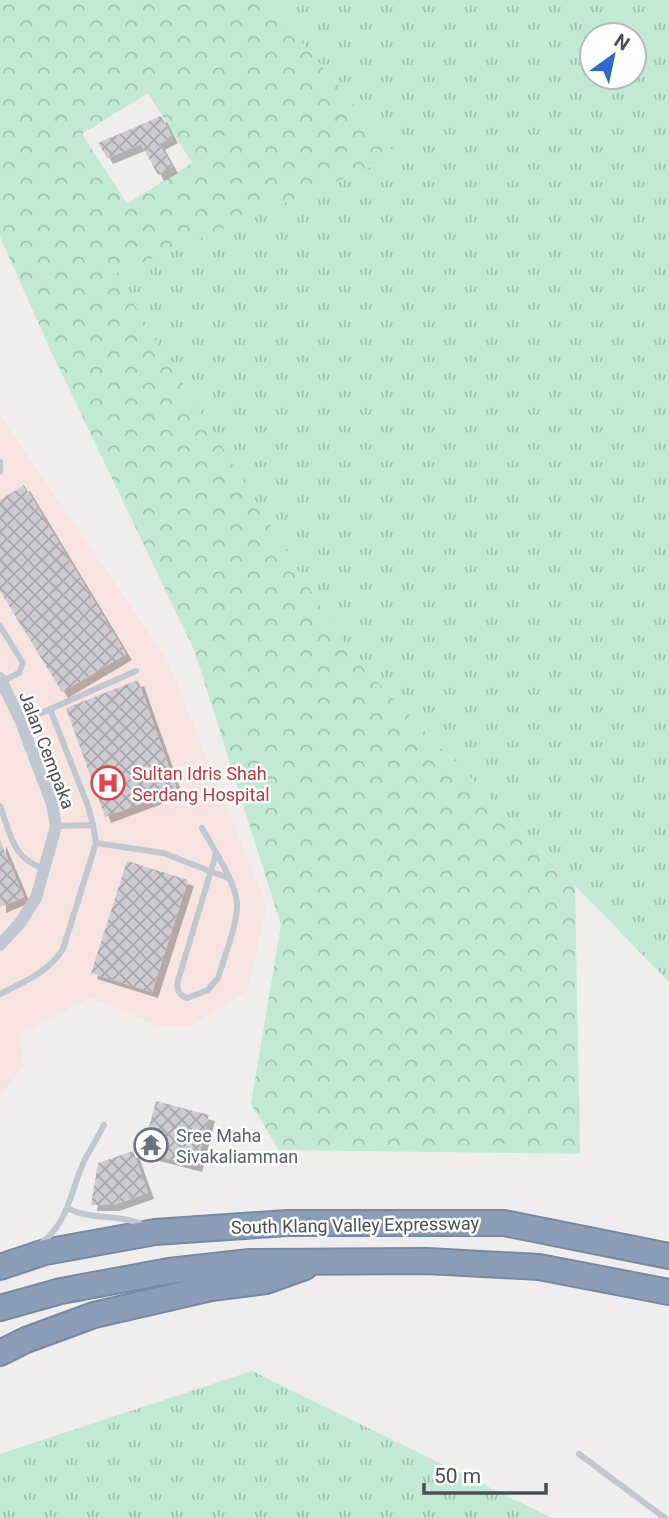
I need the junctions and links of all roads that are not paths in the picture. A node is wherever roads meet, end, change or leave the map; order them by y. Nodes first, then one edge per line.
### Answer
1 (0, 462) edge
2 (0, 472) edge
3 (0, 626) edge
4 (136, 671) dead end
5 (1, 680) edge
6 (50, 709) junction
7 (21, 722) junction
8 (0, 806) edge
9 (93, 825) junction
10 (57, 826) junction
11 (202, 828) dead end
12 (96, 843) junction
13 (216, 854) junction
14 (44, 870) junction
15 (211, 872) junction
16 (228, 878) junction
17 (0, 945) edge
18 (0, 994) edge
19 (104, 1125) dead end
20 (69, 1209) junction
21 (155, 1232) junction
22 (669, 1256) edge
23 (322, 1261) junction
24 (7, 1265) edge
25 (669, 1292) edge
26 (0, 1308) edge
27 (0, 1353) edge
28 (579, 1454) dead end
29 (665, 1518) edge

1 - 2 lane
3 - 5 lane
4 - 6 lane
5 - 7 street, Jalan Cempaka
6 - 7 lane
6 - 9 lane
7 - 10 street, Jalan Cempaka
8 - 14 lane
9 - 10 lane
9 - 12 lane
10 - 14 street, Jalan Cempaka
11 - 13 lane
12 - 15 lane
12 - 18 lane
13 - 15 lane
13 - 16 lane
14 - 17 street, Jalan Cempaka
15 - 16 lane
15 - 16 lane
19 - 20 lane
20 - 21 lane
20 - 24 lane
21 - 22 highway, South Klang Valley Expressway
21 - 24 highway, South Klang Valley Expressway
23 - 25 highway, South Klang Valley Expressway
23 - 26 highway, South Klang Valley Expressway
23 - 27 highway
28 - 29 lane

